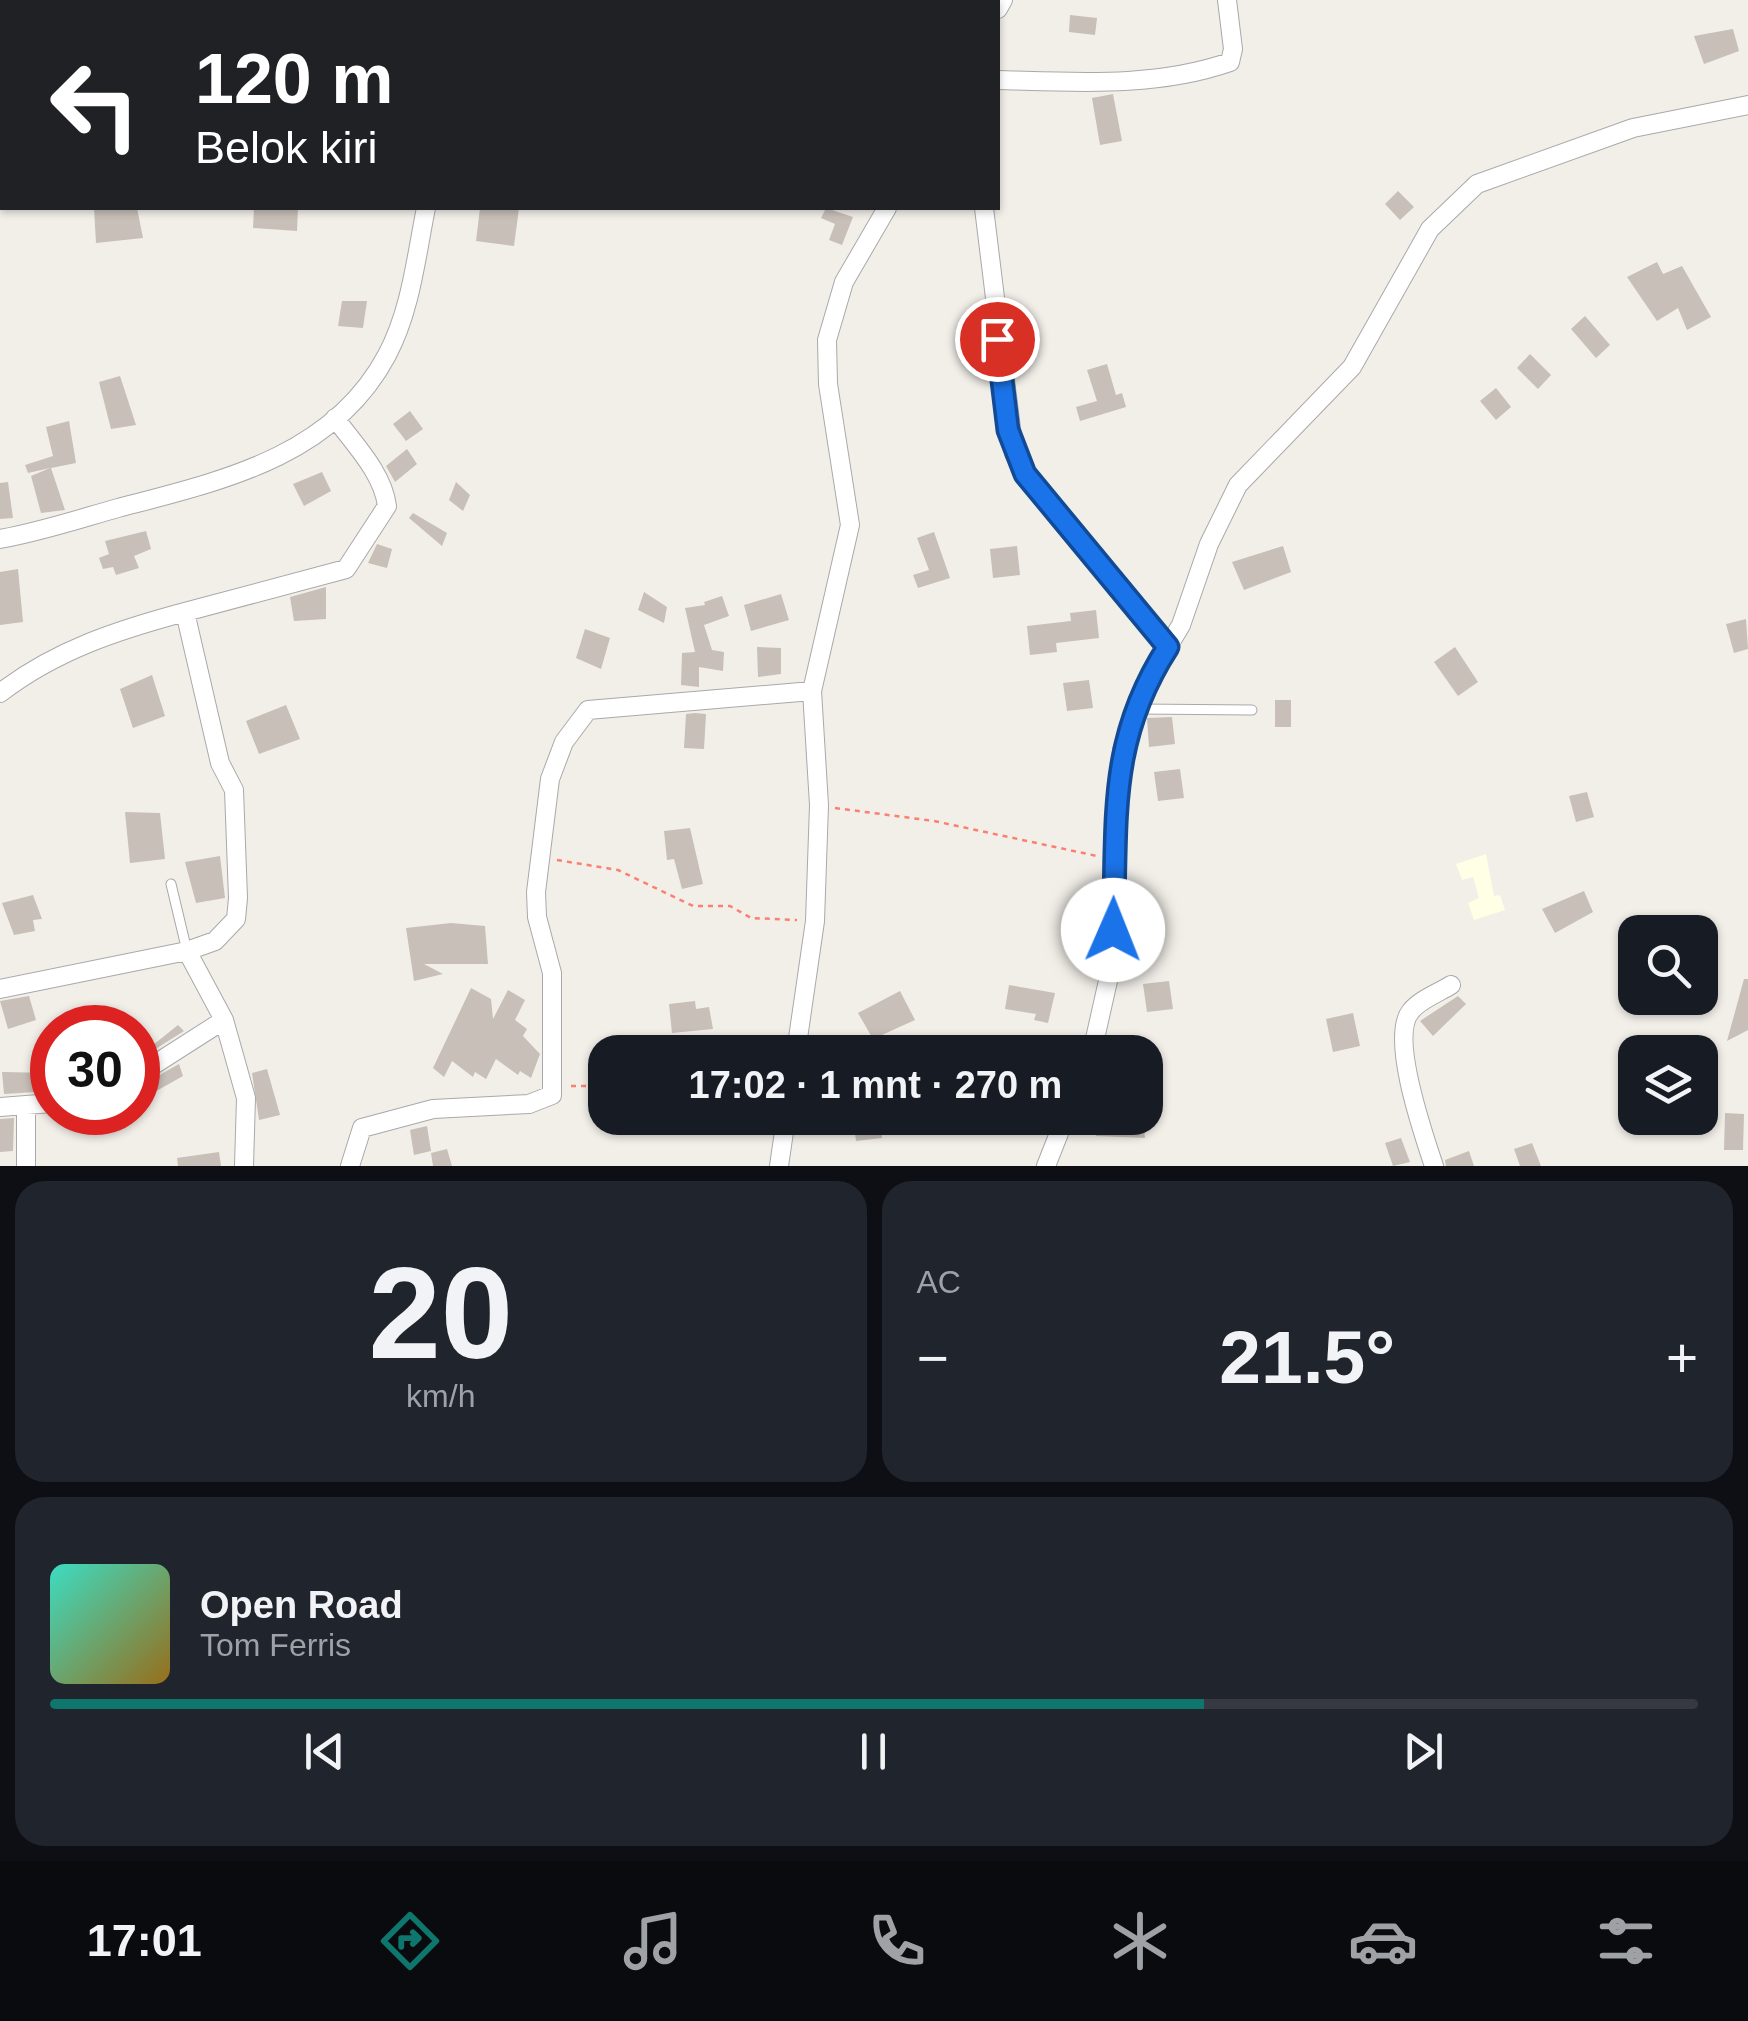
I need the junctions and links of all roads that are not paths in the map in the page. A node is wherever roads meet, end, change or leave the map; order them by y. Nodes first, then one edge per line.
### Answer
1 (1227, 0) edge
2 (1000, 80) edge
3 (1748, 105) edge
4 (426, 210) edge
5 (885, 210) edge
6 (984, 210) edge
7 (335, 418) junction
8 (0, 539) edge
9 (184, 612) junction
10 (1168, 647) junction
11 (812, 691) junction
12 (0, 693) edge
13 (1136, 710) junction
14 (1252, 710) dead end
15 (171, 884) dead end
16 (187, 951) junction
17 (1452, 985) dead end
18 (0, 990) edge
19 (224, 1020) junction
20 (798, 1035) edge
21 (1096, 1035) edge
22 (160, 1061) edge
23 (30, 1106) edge
24 (0, 1107) edge
25 (26, 1107) junction
26 (783, 1135) edge
27 (1058, 1135) edge
28 (26, 1166) edge
29 (244, 1166) edge
30 (350, 1166) edge
31 (778, 1166) edge
32 (1046, 1166) edge
33 (1434, 1166) edge

1 - 2 street
3 - 10 street
4 - 7 street
5 - 11 street
6 - 10 street
7 - 8 street
7 - 9 street
9 - 12 street
9 - 16 street
10 - 13 street
11 - 20 street
11 - 30 street
13 - 14 lane
13 - 21 street
15 - 16 lane
16 - 18 street
16 - 19 street
17 - 33 street
19 - 22 street
19 - 29 street
23 - 25 street
24 - 25 street
25 - 28 street
26 - 31 street
27 - 32 street

